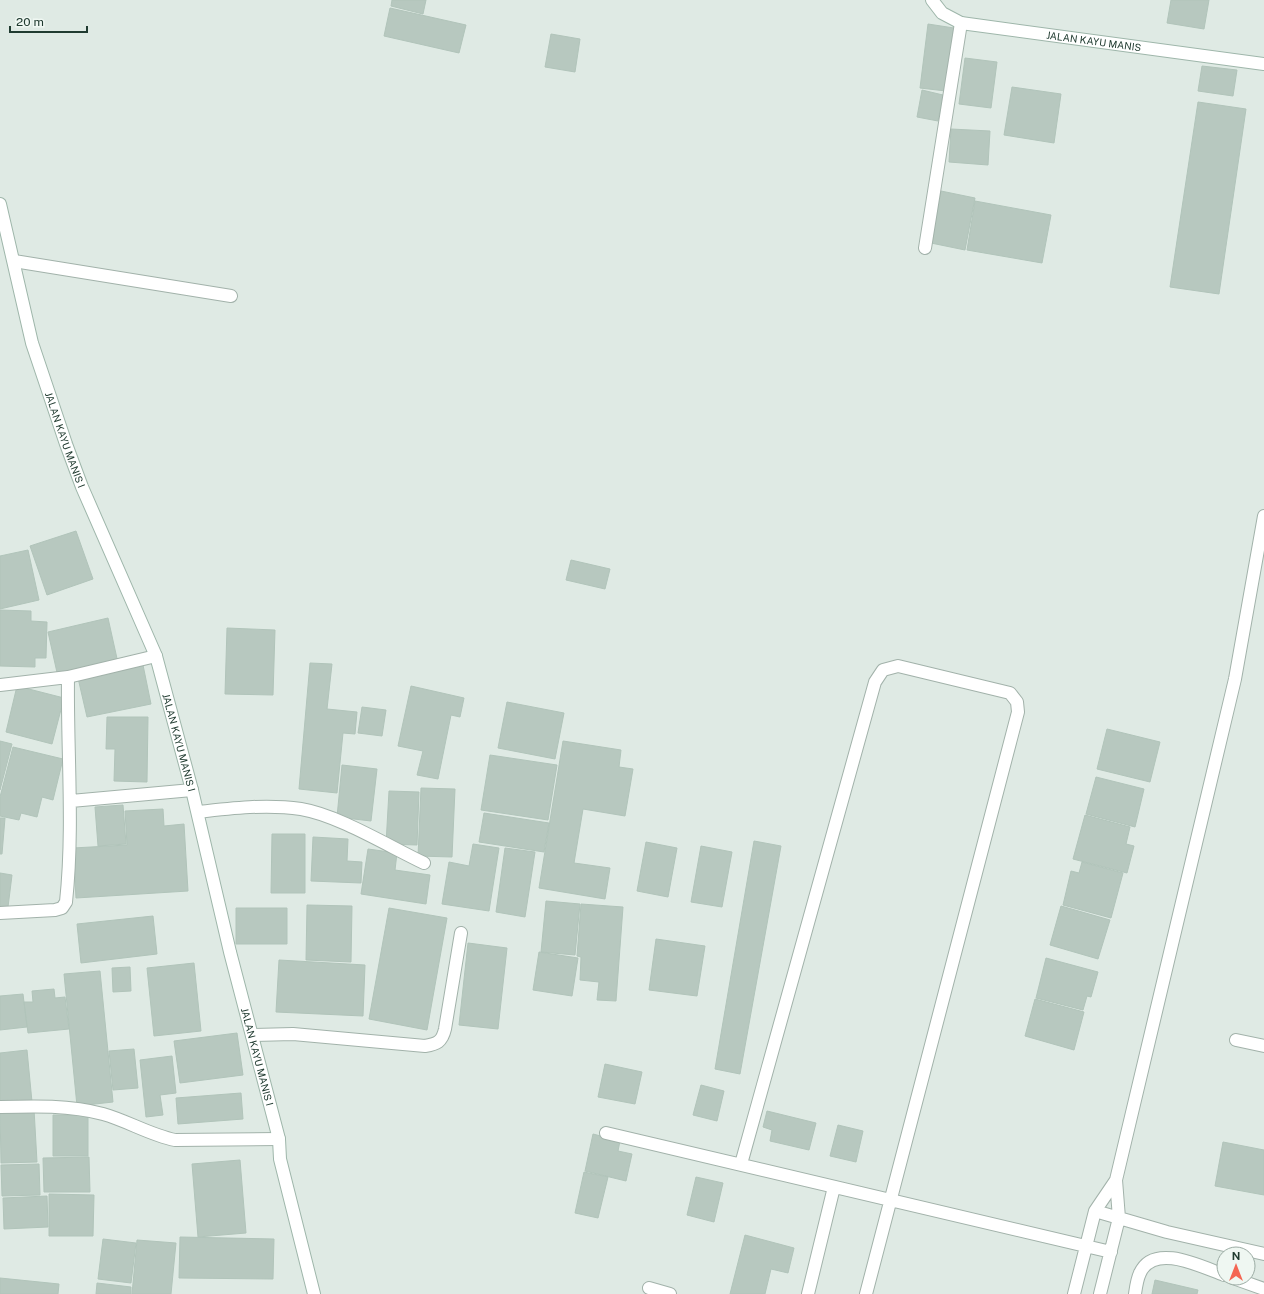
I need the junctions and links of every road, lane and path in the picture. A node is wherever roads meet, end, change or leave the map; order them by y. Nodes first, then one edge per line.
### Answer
1 (932, 0) edge
2 (961, 23) junction
3 (1264, 64) edge
4 (0, 204) edge
5 (925, 248) dead end
6 (14, 261) junction
7 (231, 296) dead end
8 (1264, 516) edge
9 (156, 656) junction
10 (68, 678) junction
11 (0, 685) edge
12 (192, 790) junction
13 (71, 801) junction
14 (198, 812) junction
15 (424, 863) dead end
16 (0, 913) edge
17 (461, 933) dead end
18 (252, 1035) junction
19 (1236, 1040) dead end
20 (1264, 1046) edge
21 (0, 1107) edge
22 (606, 1133) dead end
23 (280, 1139) junction
24 (741, 1164) junction
25 (1116, 1180) junction
26 (834, 1186) junction
27 (890, 1200) junction
28 (1095, 1211) junction
29 (1119, 1218) junction
30 (1086, 1246) junction
31 (1111, 1252) junction
32 (1264, 1254) edge
33 (1216, 1272) edge
34 (649, 1288) dead end
35 (314, 1294) edge
36 (670, 1294) edge
37 (808, 1294) edge
38 (866, 1294) edge
39 (1074, 1294) edge
40 (1100, 1294) edge
41 (1135, 1294) edge

1 - 2 street, JALAN KAYU MANIS
2 - 3 street, JALAN KAYU MANIS
2 - 5 street
4 - 6 street, JALAN KAYU MANIS I
6 - 7 street
6 - 9 street, JALAN KAYU MANIS I
8 - 25 street
9 - 10 street
9 - 12 street, JALAN KAYU MANIS I
10 - 11 street
10 - 13 street
12 - 13 street
12 - 14 street, JALAN KAYU MANIS I
13 - 16 street
14 - 15 street
14 - 18 street, JALAN KAYU MANIS I
17 - 18 street
18 - 23 street, JALAN KAYU MANIS I
19 - 20 street
21 - 23 street
22 - 24 street
23 - 35 street, JALAN KAYU MANIS I
24 - 26 street
24 - 27 street
25 - 28 street
25 - 29 street
26 - 27 street
26 - 37 street
27 - 30 street
27 - 38 street
28 - 29 street
28 - 30 street
29 - 31 street
29 - 32 street
30 - 31 street
30 - 39 street
31 - 40 street
33 - 41 street
34 - 36 street

